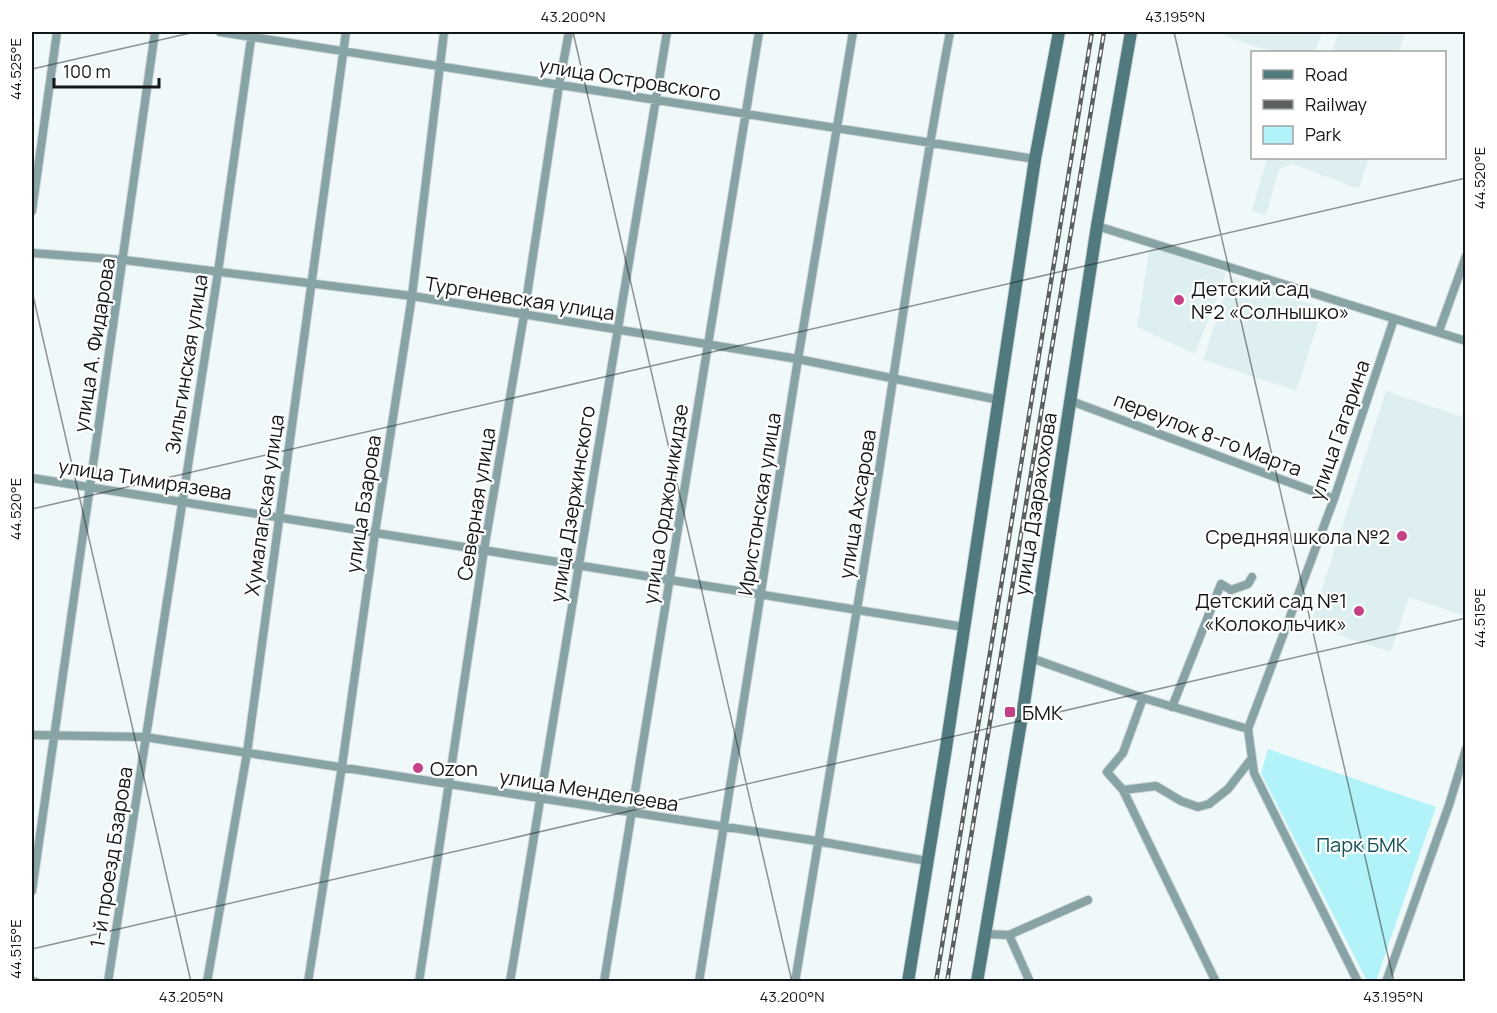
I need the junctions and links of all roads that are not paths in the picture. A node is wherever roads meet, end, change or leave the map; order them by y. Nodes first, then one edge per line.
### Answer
1 (57, 32) edge
2 (156, 32) edge
3 (220, 32) edge
4 (346, 32) edge
5 (444, 32) edge
6 (569, 32) edge
7 (667, 32) edge
8 (759, 32) edge
9 (853, 32) edge
10 (950, 32) edge
11 (1059, 32) edge
12 (1131, 32) edge
13 (251, 34) edge
14 (343, 51) junction
15 (439, 66) junction
16 (559, 85) junction
17 (656, 100) junction
18 (746, 112) junction
19 (836, 128) junction
20 (929, 143) junction
21 (1035, 159) junction
22 (32, 211) edge
23 (1097, 226) junction
24 (32, 253) edge
25 (1466, 256) edge
26 (124, 260) junction
27 (218, 272) junction
28 (313, 283) junction
29 (412, 296) junction
30 (524, 315) junction
31 (1394, 319) junction
32 (617, 331) junction
33 (1439, 331) junction
34 (1466, 341) edge
35 (708, 344) junction
36 (798, 359) junction
37 (893, 377) junction
38 (999, 400) junction
39 (1071, 400) junction
40 (32, 478) edge
41 (89, 487) junction
42 (1334, 499) junction
43 (181, 502) junction
44 (279, 517) junction
45 (375, 532) junction
46 (484, 550) junction
47 (579, 565) junction
48 (1252, 577) dead end
49 (670, 580) junction
50 (762, 594) junction
51 (857, 610) junction
52 (964, 627) junction
53 (1031, 658) junction
54 (1143, 698) junction
55 (1172, 706) junction
56 (1248, 729) junction
57 (32, 735) edge
58 (53, 735) junction
59 (146, 736) junction
60 (1466, 749) edge
61 (247, 753) junction
62 (1252, 758) junction
63 (342, 766) junction
64 (450, 785) junction
65 (1123, 790) junction
66 (540, 799) junction
67 (632, 812) junction
68 (723, 827) junction
69 (817, 842) junction
70 (927, 861) junction
71 (32, 891) edge
72 (1088, 900) dead end
73 (985, 934) junction
74 (1009, 935) junction
75 (108, 981) edge
76 (207, 981) edge
77 (308, 981) edge
78 (419, 981) edge
79 (510, 981) edge
80 (604, 981) edge
81 (699, 981) edge
82 (795, 981) edge
83 (908, 981) edge
84 (977, 981) edge
85 (1030, 981) edge
86 (1216, 981) edge
87 (1358, 981) edge
88 (1386, 981) edge

1 - 22 street
2 - 26 street, улица А. Фидарова
3 - 13 street, улица Островского
4 - 14 street, Хумалагская улица
5 - 15 street, улица Бзарова
6 - 16 street, Северная улица
7 - 17 street, улица Дзержинского
8 - 18 street, улица Орджоникидзе
9 - 19 street, Иристонская улица
10 - 20 street, улица Ахсарова
11 - 21 street
12 - 23 street, улица Дзарахохова
13 - 14 street, улица Островского
13 - 27 street, Зильгинская улица
14 - 15 street, улица Островского
14 - 28 street, Хумалагская улица
15 - 16 street, улица Островского
15 - 29 street, улица Бзарова
16 - 17 street, улица Островского
16 - 30 street, Северная улица
17 - 18 street, улица Островского
17 - 32 street, улица Дзержинского
18 - 19 street, улица Островского
18 - 35 street, улица Орджоникидзе
19 - 20 street, улица Островского
19 - 36 street, Иристонская улица
20 - 21 street, улица Островского
20 - 37 street, улица Ахсарова
21 - 38 street
23 - 31 street
23 - 39 street, улица Дзарахохова
24 - 26 street, Тургеневская улица
25 - 33 street
26 - 27 street, Тургеневская улица
26 - 41 street, улица А. Фидарова
27 - 28 street, Тургеневская улица
27 - 43 street, Зильгинская улица
28 - 29 street, Тургеневская улица
28 - 44 street, Хумалагская улица
29 - 30 street, Тургеневская улица
29 - 45 street, улица Бзарова
30 - 32 street, Тургеневская улица
30 - 46 street, Северная улица
31 - 33 street
31 - 42 street, улица Гагарина
32 - 35 street, Тургеневская улица
32 - 47 street, улица Дзержинского
33 - 34 street
35 - 36 street, Тургеневская улица
35 - 49 street, улица Орджоникидзе
36 - 37 street, Тургеневская улица
36 - 50 street, Иристонская улица
37 - 38 street, Тургеневская улица
37 - 51 street, улица Ахсарова
38 - 52 street
39 - 42 street, переулок 8-го Марта
39 - 53 street, улица Дзарахохова
40 - 41 street, улица Тимирязева
41 - 43 street, улица Тимирязева
41 - 58 street, улица А. Фидарова
42 - 56 street, улица Гагарина
43 - 44 street, улица Тимирязева
43 - 59 street, Зильгинская улица
44 - 45 street, улица Тимирязева
44 - 61 street, Хумалагская улица
45 - 46 street, улица Тимирязева
45 - 63 street, улица Бзарова
46 - 47 street, улица Тимирязева
46 - 64 street, Северная улица
47 - 49 street, улица Тимирязева
47 - 66 street, улица Дзержинского
48 - 55 street
49 - 50 street, улица Тимирязева
49 - 67 street, улица Орджоникидзе
50 - 51 street, улица Тимирязева
50 - 68 street, Иристонская улица
51 - 52 street, улица Тимирязева
51 - 69 street, улица Ахсарова
52 - 70 street
53 - 54 street
53 - 73 street, улица Дзарахохова
54 - 55 street
54 - 65 street
55 - 56 street
56 - 62 street, улица Гагарина
57 - 58 street, улица Менделеева
58 - 59 street, улица Менделеева
58 - 71 street, улица А. Фидарова
59 - 61 street, улица Менделеева
59 - 75 street, 1-й проезд Бзарова
60 - 88 street
61 - 63 street, улица Менделеева
61 - 76 street, Хумалагская улица
62 - 65 street
62 - 87 street, улица Гагарина
63 - 64 street, улица Менделеева
63 - 77 street, улица Бзарова
64 - 66 street, улица Менделеева
64 - 78 street, Северная улица
65 - 86 street
66 - 67 street, улица Менделеева
66 - 79 street, улица Дзержинского
67 - 68 street, улица Менделеева
67 - 80 street, улица Орджоникидзе
68 - 69 street, улица Менделеева
68 - 81 street, Иристонская улица
69 - 70 street, улица Менделеева
69 - 82 street, улица Ахсарова
70 - 83 street
72 - 74 street
73 - 74 street
73 - 84 street, улица Дзарахохова
74 - 85 street

